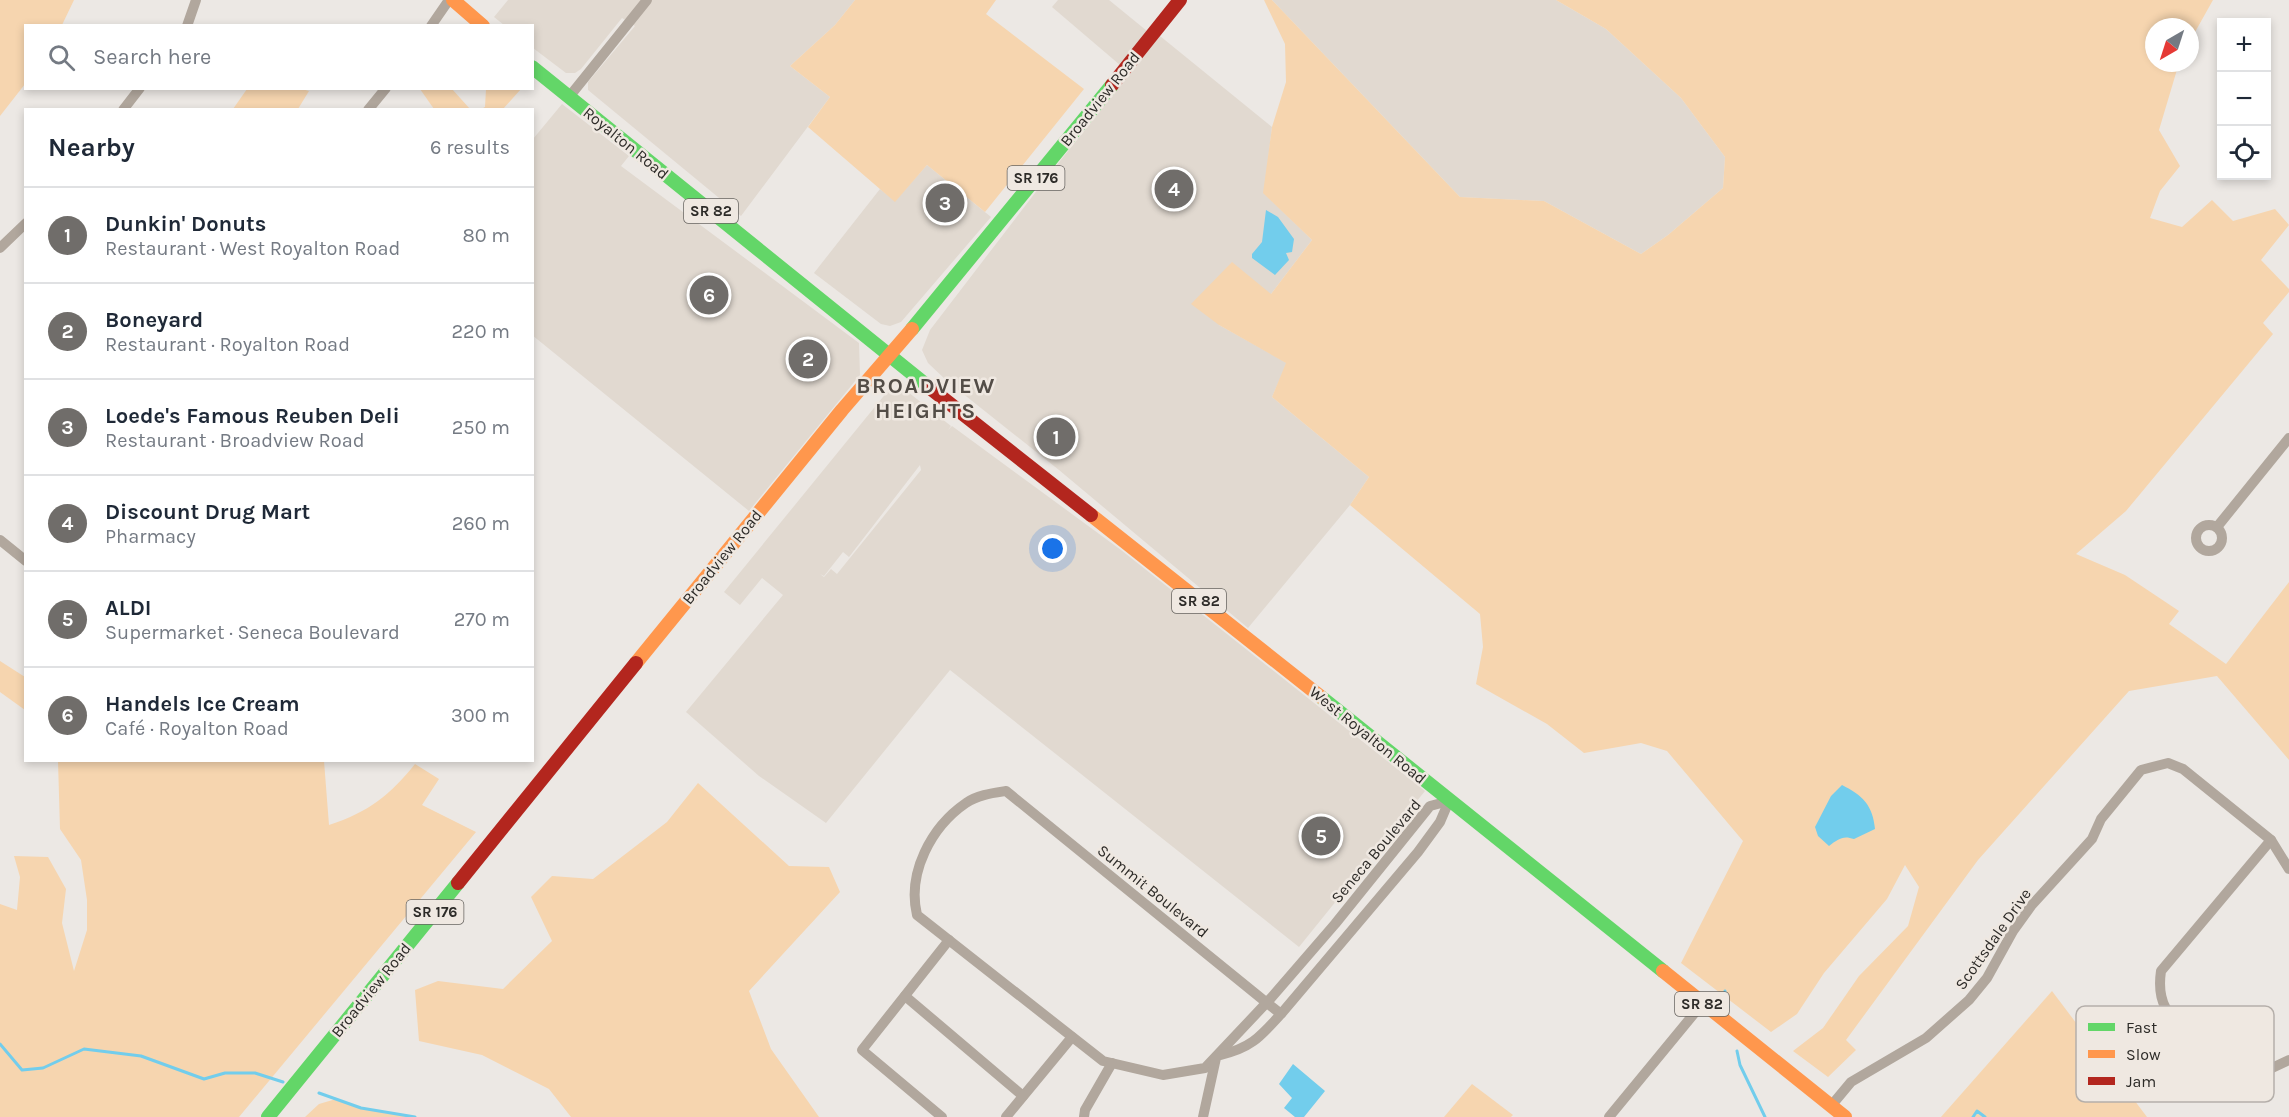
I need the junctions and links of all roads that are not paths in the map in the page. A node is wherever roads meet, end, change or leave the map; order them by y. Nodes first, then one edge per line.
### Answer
1 (196, 0) edge
2 (451, 0) edge
3 (647, 0) edge
4 (1180, 0) edge
5 (188, 24) edge
6 (433, 24) edge
7 (481, 24) edge
8 (534, 68) edge
9 (138, 90) edge
10 (569, 97) junction
11 (125, 108) edge
12 (24, 225) edge
13 (0, 248) edge
14 (890, 354) junction
15 (2289, 438) edge
16 (2217, 527) dead end
17 (0, 540) edge
18 (24, 559) edge
19 (1006, 791) joint
20 (1449, 801) junction
21 (2271, 840) junction
22 (2289, 869) edge
23 (949, 940) junction
24 (905, 996) junction
25 (1267, 1003) junction
26 (1702, 1004) junction
27 (2165, 1006) edge
28 (1281, 1014) junction
29 (1071, 1037) junction
30 (1218, 1056) junction
31 (2289, 1060) edge
32 (1112, 1063) junction
33 (2274, 1067) edge
34 (1023, 1096) junction
35 (1832, 1106) junction
36 (268, 1117) edge
37 (942, 1117) edge
38 (1006, 1117) edge
39 (1083, 1117) edge
40 (1203, 1117) edge
41 (1609, 1117) edge
42 (1845, 1117) edge

1 - 5 street
2 - 6 street
2 - 7 main road
3 - 10 street
4 - 14 main road, Broadview Road / SR 176
8 - 10 main road, Royalton Road / SR 82
9 - 11 street
10 - 14 main road, Royalton Road / SR 82
12 - 13 street
14 - 20 main road, West Royalton Road / SR 82
14 - 36 main road, Broadview Road / SR 176
15 - 16 street
17 - 18 street
19 - 23 street, Seneca Boulevard
19 - 25 street, Summit Boulevard
20 - 25 street, Seneca Boulevard
20 - 26 main road, West Royalton Road / SR 82
20 - 28 street, Seneca Boulevard
21 - 22 street, Scottsdale Drive
21 - 27 street
21 - 35 street, Scottsdale Drive
23 - 24 street
23 - 29 street, Seneca Boulevard
24 - 34 street
24 - 37 street
25 - 28 street, Summit Boulevard
25 - 30 street, Seneca Boulevard
26 - 35 main road, West Royalton Road / SR 82
26 - 41 street
28 - 30 street, Seneca Boulevard
29 - 32 street, Seneca Boulevard
29 - 34 street
30 - 32 street, Seneca Boulevard
30 - 40 street
31 - 33 street
32 - 39 street
34 - 38 street
35 - 42 main road, West Royalton Road / SR 82

